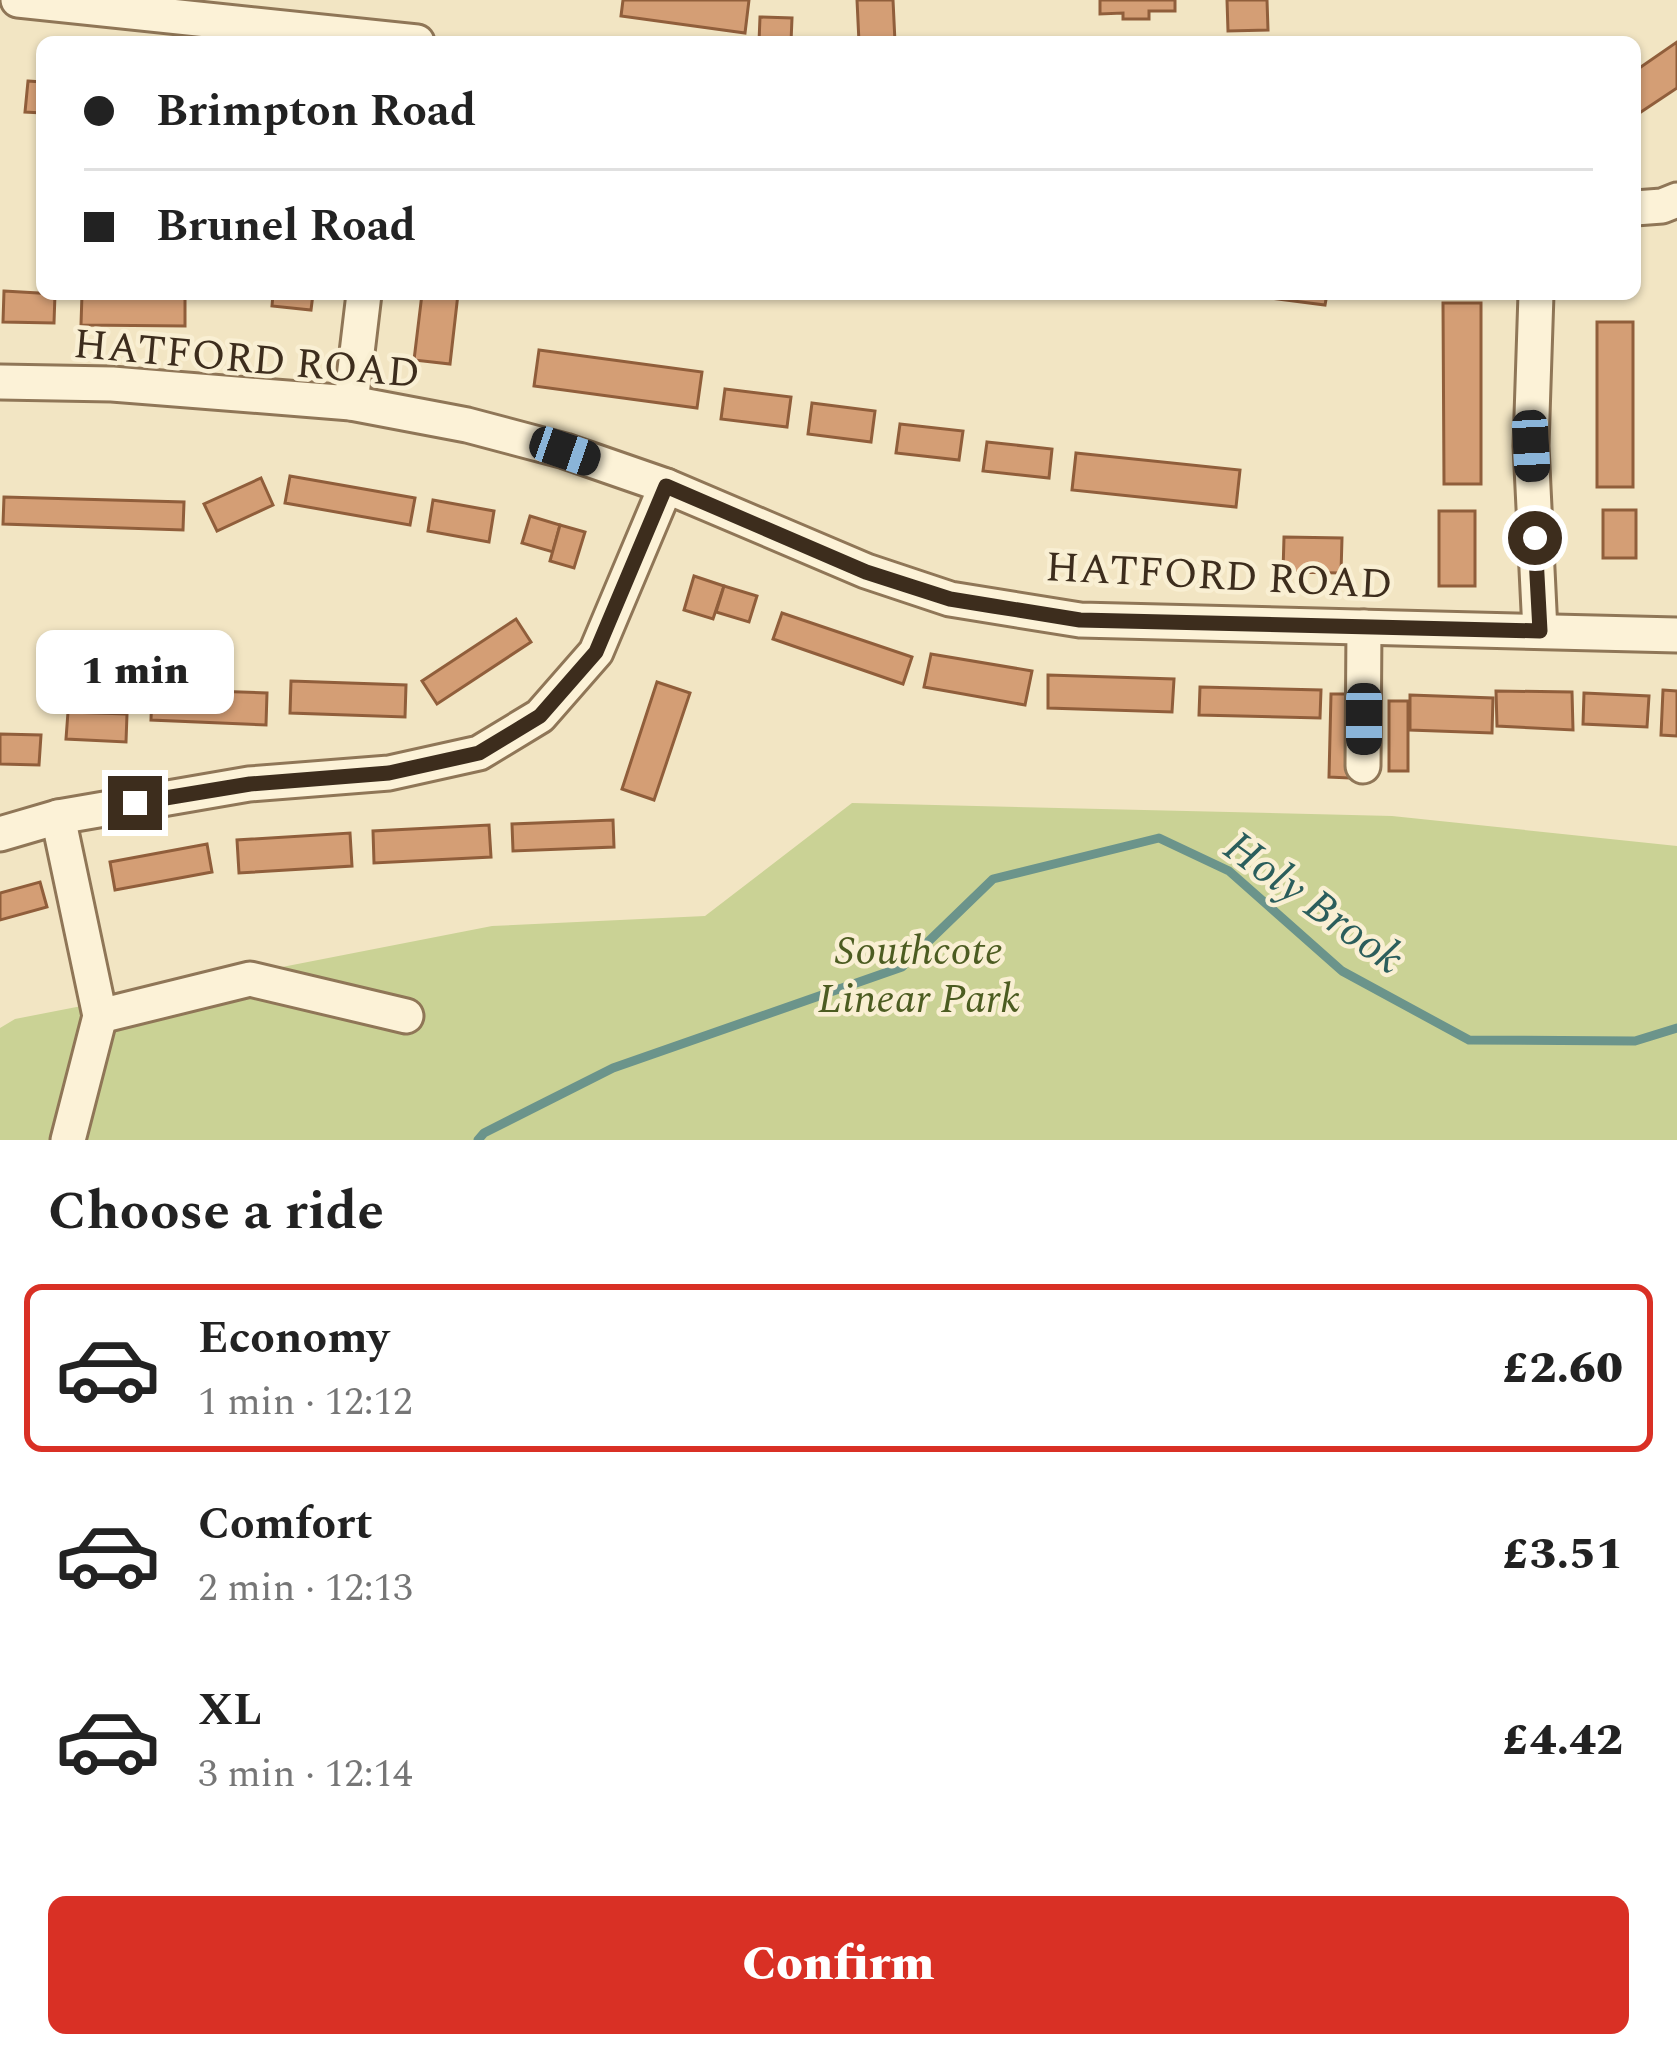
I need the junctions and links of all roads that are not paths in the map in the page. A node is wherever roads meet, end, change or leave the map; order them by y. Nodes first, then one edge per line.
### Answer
1 (19, 0) edge
2 (354, 36) edge
3 (1677, 200) edge
4 (1641, 208) edge
5 (363, 300) edge
6 (1536, 300) edge
7 (0, 382) edge
8 (351, 403) junction
9 (666, 486) junction
10 (1364, 627) junction
11 (1540, 631) junction
12 (1677, 635) edge
13 (1364, 766) dead end
14 (58, 817) junction
15 (0, 833) edge
16 (100, 1016) junction
17 (406, 1016) dead end
18 (68, 1140) edge

1 - 2 street
3 - 4 street
5 - 8 street
6 - 11 street
7 - 8 street, HATFORD ROAD
8 - 9 street, HATFORD ROAD
9 - 10 street, HATFORD ROAD
9 - 14 street
10 - 11 street, HATFORD ROAD
10 - 13 street
11 - 12 street, HATFORD ROAD
14 - 15 street
14 - 16 street
16 - 17 street
16 - 18 street

